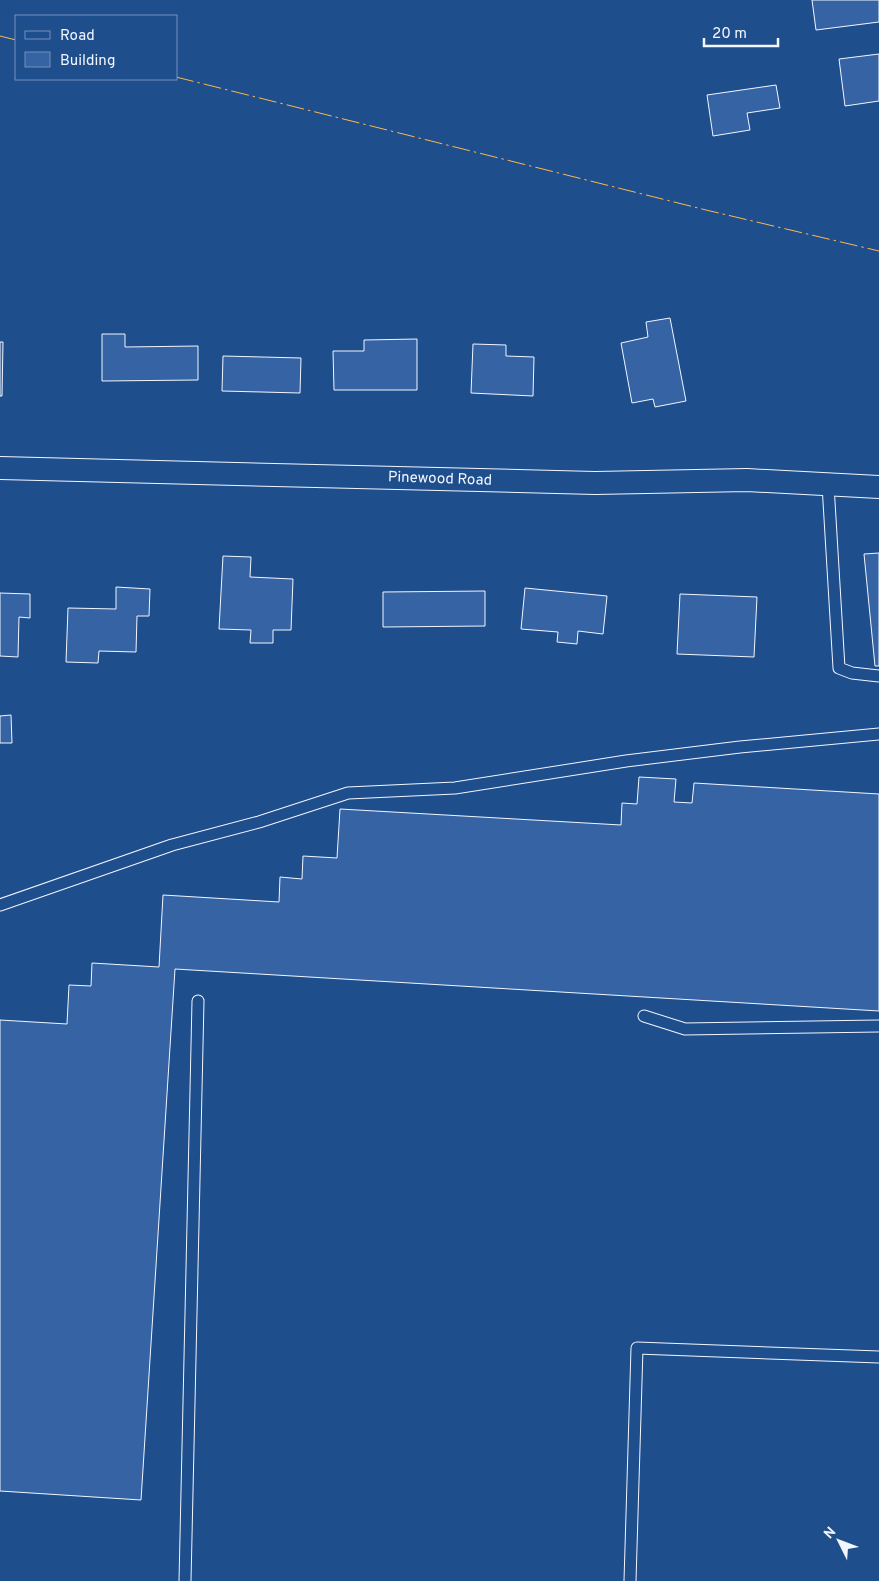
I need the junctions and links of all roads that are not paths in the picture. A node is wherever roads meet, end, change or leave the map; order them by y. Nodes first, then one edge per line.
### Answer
1 (0, 468) edge
2 (828, 485) junction
3 (879, 487) edge
4 (879, 676) edge
5 (879, 734) edge
6 (0, 905) edge
7 (198, 1001) dead end
8 (644, 1016) dead end
9 (879, 1026) edge
10 (879, 1357) edge
11 (185, 1581) edge
12 (630, 1581) edge

1 - 2 street, Pinewood Road
2 - 3 street, Pinewood Road
2 - 4 lane
5 - 6 lane
7 - 11 lane
8 - 9 lane
10 - 12 lane

